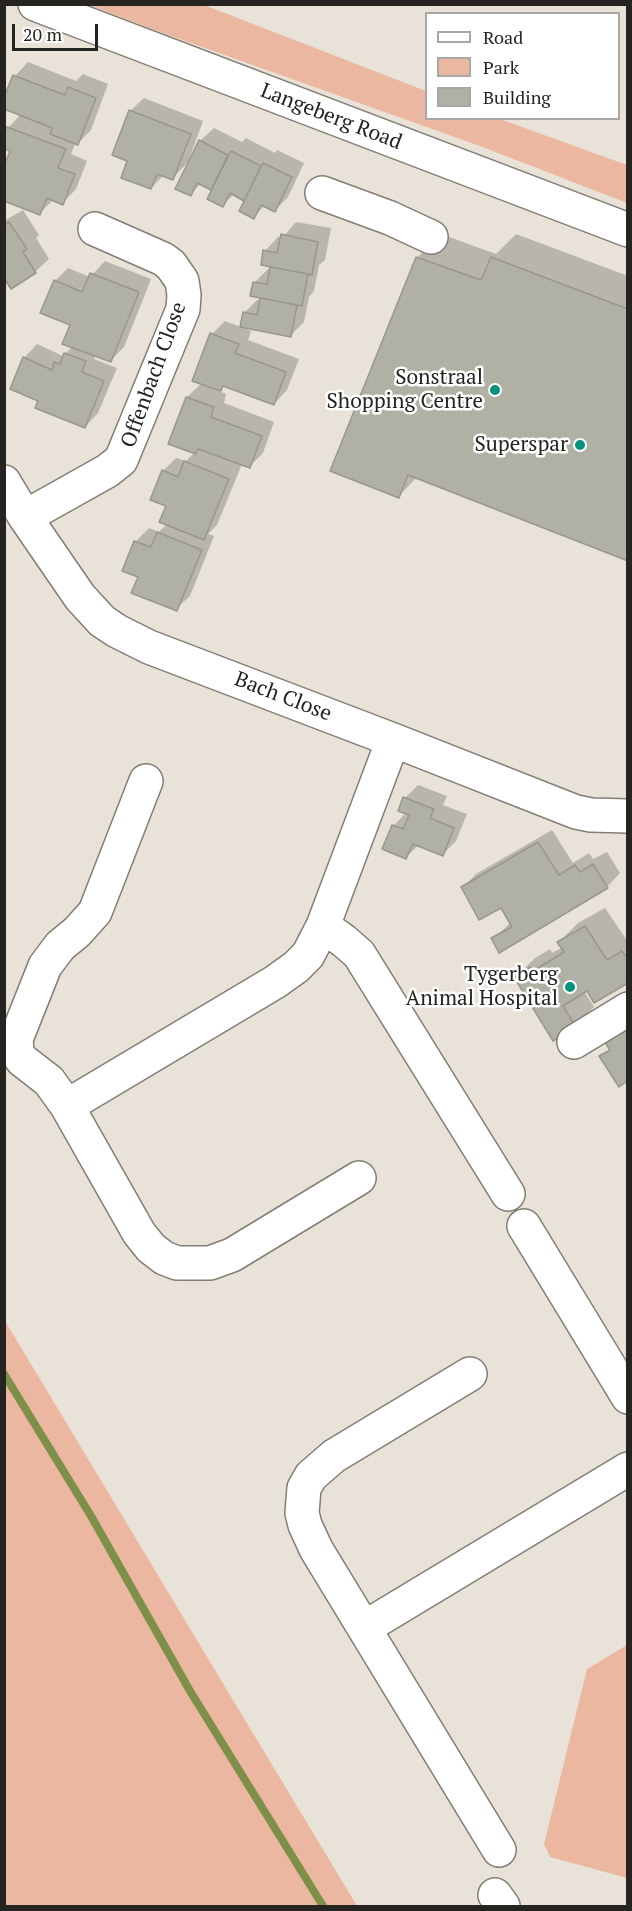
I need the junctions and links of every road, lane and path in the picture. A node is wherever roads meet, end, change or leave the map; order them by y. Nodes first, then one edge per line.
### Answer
1 (35, 4) edge
2 (322, 192) dead end
3 (95, 229) dead end
4 (627, 230) edge
5 (431, 237) dead end
6 (4, 482) edge
7 (26, 517) junction
8 (393, 740) junction
9 (146, 781) dead end
10 (627, 816) edge
11 (323, 926) junction
12 (627, 1009) edge
13 (574, 1042) dead end
14 (67, 1106) junction
15 (359, 1178) dead end
16 (508, 1194) dead end
17 (524, 1226) dead end
18 (470, 1374) dead end
19 (627, 1397) edge
20 (627, 1469) edge
21 (364, 1628) junction
22 (499, 1850) dead end

1 - 4 street, Langeberg Road
2 - 5 street
3 - 7 street, Offenbach Close
6 - 7 street, Bach Close
7 - 8 street, Bach Close
8 - 10 street, Bach Close
8 - 11 street
9 - 14 street
11 - 14 street
11 - 16 street
12 - 13 street
14 - 15 street
17 - 19 street
18 - 21 street
20 - 21 street
21 - 22 street

